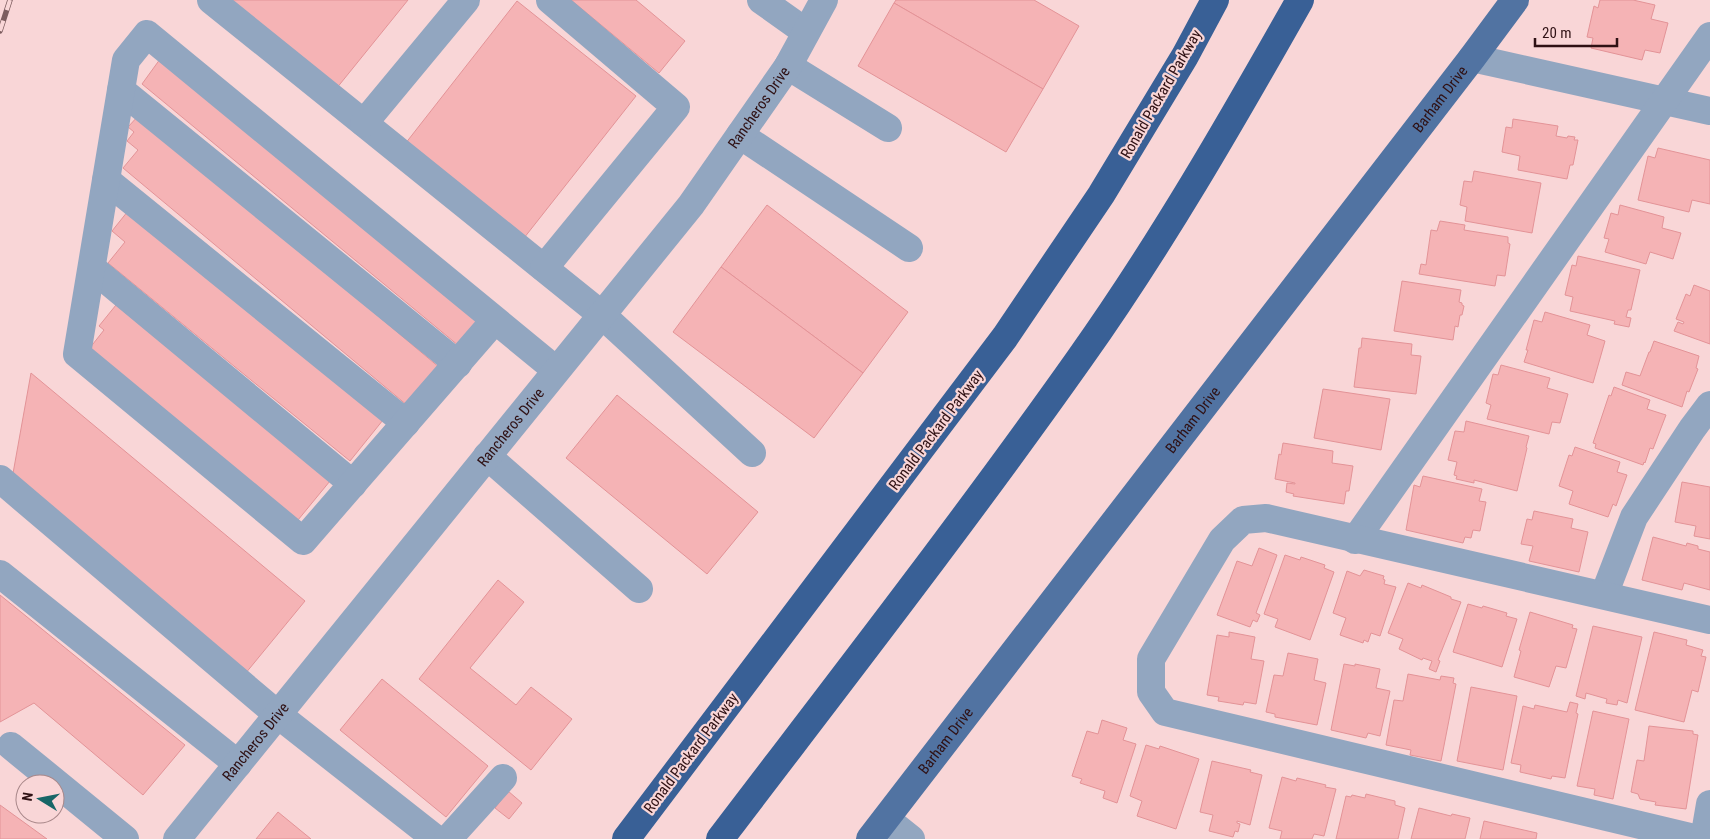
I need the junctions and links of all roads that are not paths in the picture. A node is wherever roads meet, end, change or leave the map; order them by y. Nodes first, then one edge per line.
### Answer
1 (212, 0) edge
2 (466, 0) edge
3 (550, 0) edge
4 (761, 0) edge
5 (824, 0) edge
6 (1215, 0) edge
7 (1300, 0) edge
8 (1515, 0) edge
9 (806, 32) junction
10 (1710, 36) edge
11 (1472, 58) junction
12 (788, 66) junction
13 (121, 90) junction
14 (1664, 101) junction
15 (1710, 111) edge
16 (364, 123) junction
17 (888, 128) dead end
18 (740, 135) junction
19 (106, 180) junction
20 (909, 248) dead end
21 (92, 268) junction
22 (544, 268) junction
23 (602, 315) junction
24 (495, 320) junction
25 (458, 364) junction
26 (556, 370) junction
27 (1710, 405) edge
28 (406, 423) junction
29 (1701, 431) edge
30 (752, 453) dead end
31 (487, 456) junction
32 (0, 479) edge
33 (353, 484) junction
34 (1355, 540) junction
35 (0, 574) edge
36 (640, 589) dead end
37 (1604, 595) junction
38 (1710, 620) edge
39 (278, 714) junction
40 (11, 746) dead end
41 (238, 764) junction
42 (503, 778) dead end
43 (1710, 804) edge
44 (878, 829) edge
45 (125, 839) edge
46 (177, 839) edge
47 (436, 839) edge
48 (448, 839) edge
49 (626, 839) edge
50 (720, 839) edge
51 (911, 839) edge
52 (1699, 839) edge
53 (1704, 839) edge

1 - 16 street
2 - 16 street
3 - 22 street
4 - 9 street
5 - 9 street, Rancheros Drive
6 - 49 highway, Ronald Packard Parkway
7 - 50 highway
8 - 11 main road, Barham Drive
9 - 12 street, Rancheros Drive
10 - 14 street
11 - 14 street
11 - 44 main road, Barham Drive
12 - 17 street
12 - 18 street, Rancheros Drive
13 - 19 street
13 - 24 street
13 - 25 street
14 - 15 street
14 - 34 street
16 - 22 street
18 - 20 street
18 - 23 street, Rancheros Drive
19 - 21 street
19 - 28 street
21 - 33 street
21 - 33 street
22 - 23 street
23 - 26 street, Rancheros Drive
23 - 30 street
24 - 25 street
24 - 26 street
25 - 28 street
26 - 31 street, Rancheros Drive
27 - 29 street
28 - 33 street
29 - 37 street
31 - 36 street
31 - 39 street, Rancheros Drive
32 - 39 street
34 - 37 street
34 - 52 street
35 - 41 street
37 - 38 street
39 - 41 street, Rancheros Drive
39 - 47 street
40 - 45 street
41 - 46 street, Rancheros Drive
42 - 48 street
43 - 53 street
44 - 51 street

